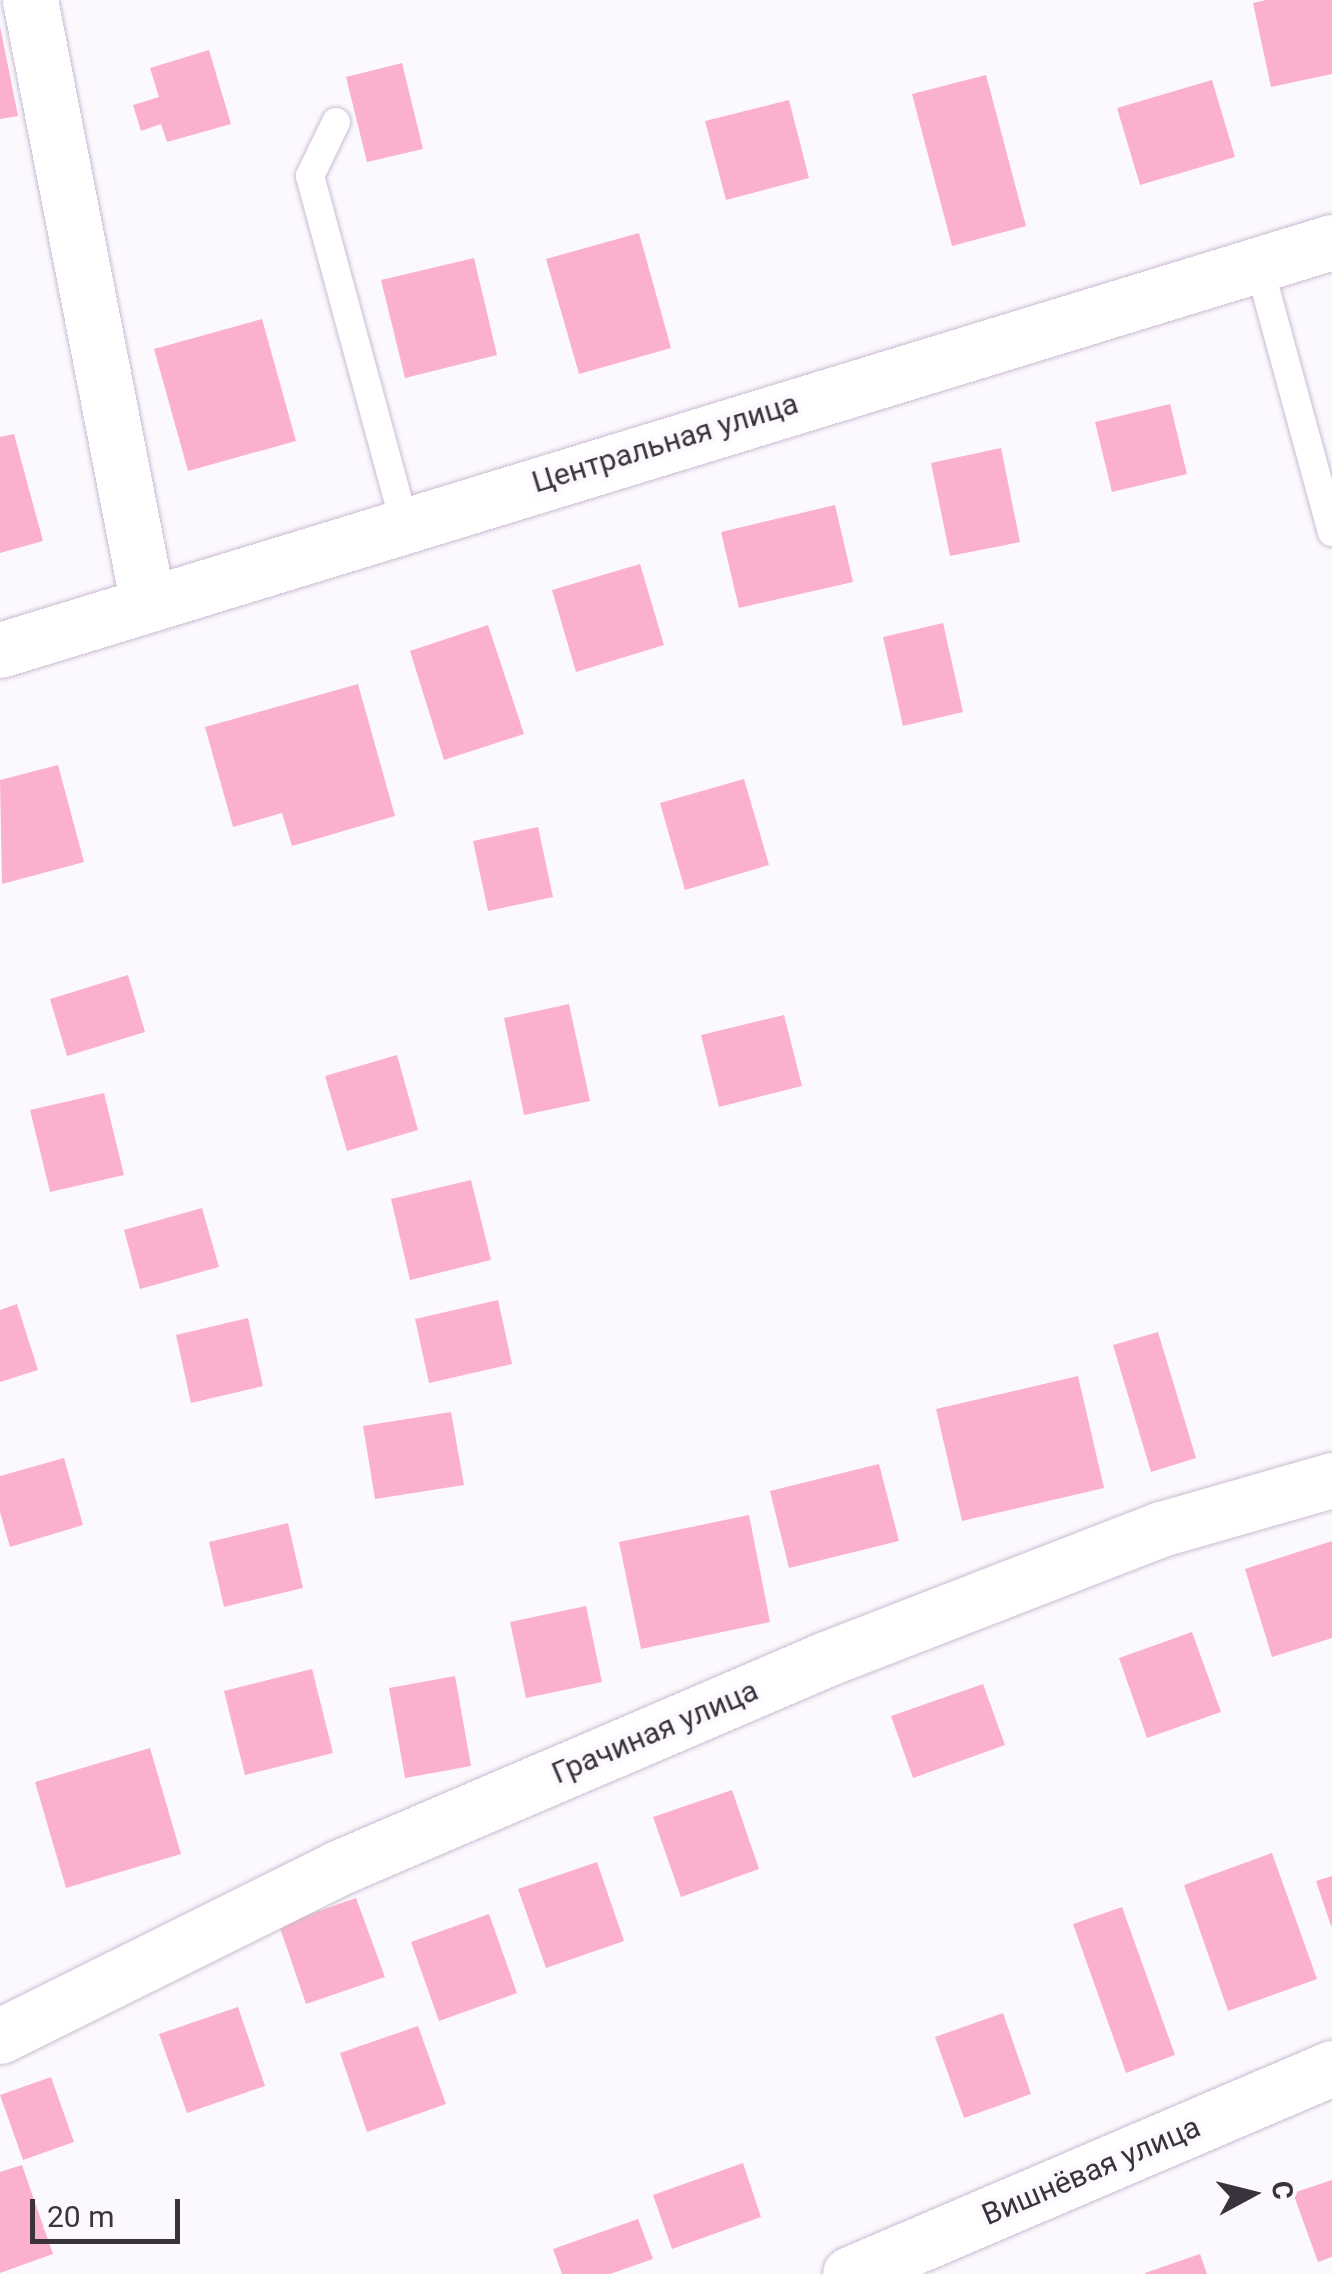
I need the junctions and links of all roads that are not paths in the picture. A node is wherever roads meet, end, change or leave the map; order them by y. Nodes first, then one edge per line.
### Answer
1 (30, 0) edge
2 (336, 122) dead end
3 (1332, 242) edge
4 (1258, 262) junction
5 (404, 522) junction
6 (1332, 532) edge
7 (148, 605) junction
8 (0, 650) edge
9 (1332, 1480) edge
10 (0, 2036) edge
11 (1332, 2068) edge
12 (850, 2274) edge

1 - 7 street
2 - 5 lane
3 - 4 street, Центральная улица
4 - 5 street, Центральная улица
4 - 6 lane
5 - 7 street, Центральная улица
7 - 8 street, Центральная улица
9 - 10 street, Грачиная улица
11 - 12 street, Вишнёвая улица

